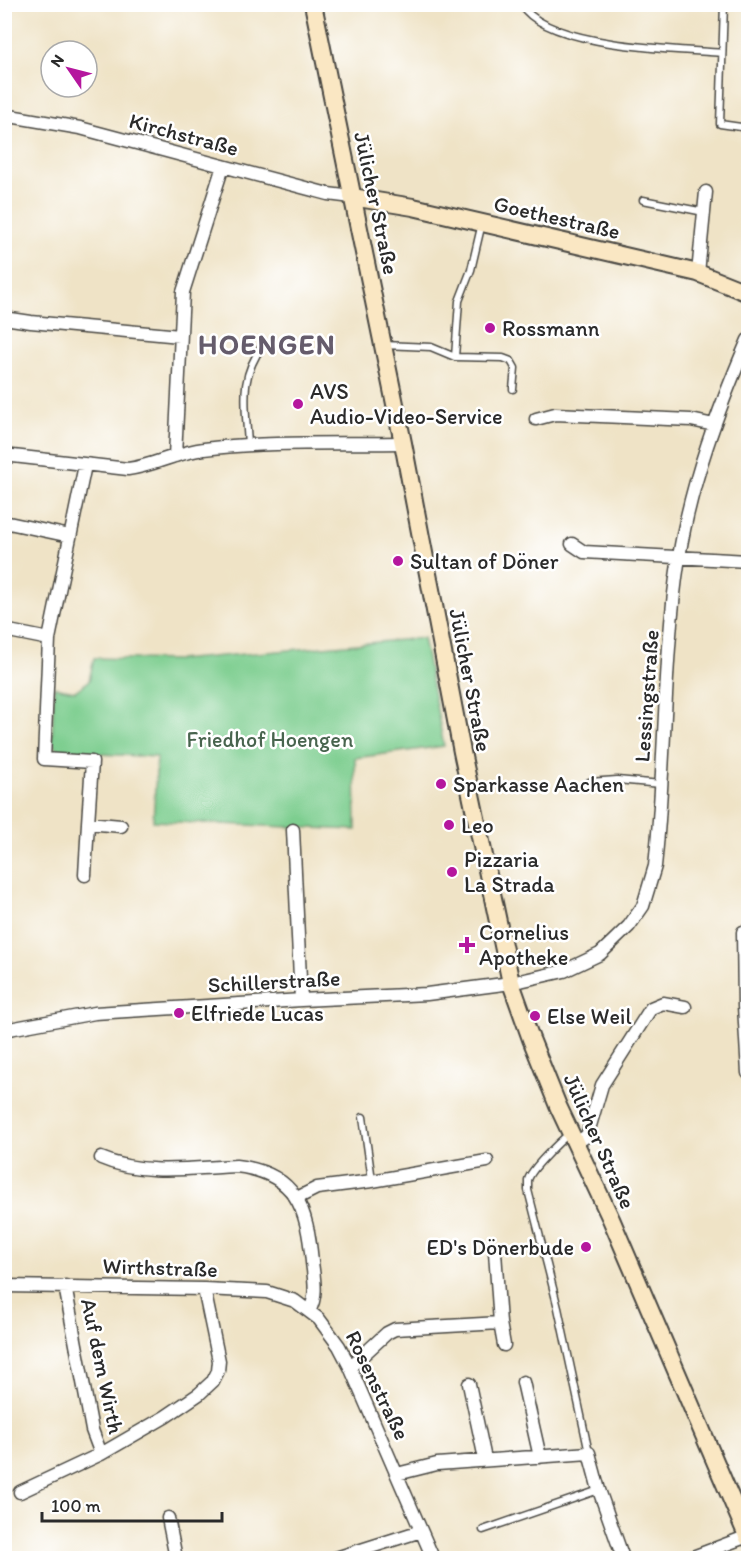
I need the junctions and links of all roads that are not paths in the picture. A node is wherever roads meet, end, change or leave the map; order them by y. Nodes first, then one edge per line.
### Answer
1 (313, 4) edge
2 (521, 4) edge
3 (724, 4) edge
4 (722, 53) junction
5 (4, 115) edge
6 (748, 128) edge
7 (223, 166) junction
8 (706, 192) dead end
9 (352, 197) junction
10 (643, 200) dead end
11 (704, 213) junction
12 (483, 223) junction
13 (698, 273) junction
14 (748, 293) edge
15 (4, 318) edge
16 (180, 336) junction
17 (748, 340) edge
18 (263, 345) dead end
19 (382, 345) junction
20 (455, 357) junction
21 (513, 389) dead end
22 (536, 419) dead end
23 (714, 425) junction
24 (403, 442) junction
25 (248, 445) junction
26 (4, 455) edge
27 (175, 456) junction
28 (85, 465) junction
29 (4, 522) edge
30 (70, 536) junction
31 (572, 544) dead end
32 (679, 559) junction
33 (748, 561) edge
34 (4, 630) edge
35 (49, 639) junction
36 (589, 782) dead end
37 (661, 784) junction
38 (88, 823) junction
39 (121, 826) dead end
40 (293, 830) dead end
41 (85, 875) dead end
42 (743, 932) dead end
43 (511, 983) junction
44 (301, 1000) junction
45 (685, 1007) dead end
46 (4, 1030) edge
47 (748, 1070) edge
48 (363, 1117) dead end
49 (573, 1138) junction
50 (101, 1158) dead end
51 (487, 1161) dead end
52 (372, 1181) junction
53 (297, 1197) junction
54 (495, 1252) dead end
55 (4, 1286) edge
56 (65, 1286) junction
57 (204, 1289) junction
58 (309, 1311) junction
59 (500, 1323) junction
60 (504, 1345) dead end
61 (350, 1367) junction
62 (523, 1382) dead end
63 (469, 1384) dead end
64 (589, 1453) junction
65 (101, 1454) junction
66 (540, 1457) junction
67 (484, 1460) junction
68 (397, 1474) junction
69 (599, 1490) junction
70 (20, 1492) dead end
71 (168, 1518) dead end
72 (483, 1530) dead end
73 (421, 1531) junction
74 (748, 1537) edge
75 (176, 1558) edge
76 (336, 1558) edge
77 (433, 1558) edge
78 (623, 1558) edge
79 (690, 1558) edge

1 - 9 main road, Jülicher Straße
2 - 4 lane
3 - 4 lane
4 - 6 lane
5 - 7 street, Kirchstraße
7 - 9 street, Kirchstraße
7 - 16 street
8 - 11 street
9 - 12 main road, Goethestraße
9 - 19 main road, Jülicher Straße
10 - 11 lane
11 - 13 street
12 - 13 main road, Goethestraße
12 - 20 lane
13 - 14 main road, Goethestraße
15 - 16 street
16 - 27 street
17 - 23 street, Lessingstraße
18 - 25 lane
19 - 20 lane
19 - 24 main road, Jülicher Straße
20 - 21 lane
22 - 23 street
23 - 32 street, Lessingstraße
24 - 25 street
24 - 43 main road, Jülicher Straße
25 - 27 street
26 - 28 street
27 - 28 street
28 - 30 street
29 - 30 street
30 - 35 street
31 - 32 street
32 - 33 street
32 - 37 street, Lessingstraße
34 - 35 street
35 - 38 street
36 - 37 lane
37 - 43 street, Lessingstraße
38 - 39 street
38 - 41 street
40 - 44 street
42 - 47 street
43 - 44 street, Schillerstraße
43 - 49 main road, Jülicher Straße
44 - 46 street, Schillerstraße
45 - 49 street
48 - 52 lane
49 - 64 lane
49 - 74 main road, Jülicher Straße
50 - 53 street
51 - 52 street
52 - 53 street
53 - 58 street
54 - 59 street
55 - 56 street, Wirthstraße
56 - 57 street, Wirthstraße
56 - 65 street, Auf dem Wirth
57 - 58 street, Wirthstraße
57 - 65 street, Auf dem Wirth
58 - 61 street, Rosenstraße
59 - 60 street
59 - 61 street
61 - 68 street, Rosenstraße
62 - 66 street
63 - 67 street
64 - 66 street
64 - 69 street
65 - 70 street, Auf dem Wirth
66 - 67 street
67 - 68 street
68 - 73 street, Rosenstraße
69 - 72 lane
69 - 78 street
71 - 75 street
73 - 76 street
73 - 77 street, Rosenstraße
74 - 79 street

